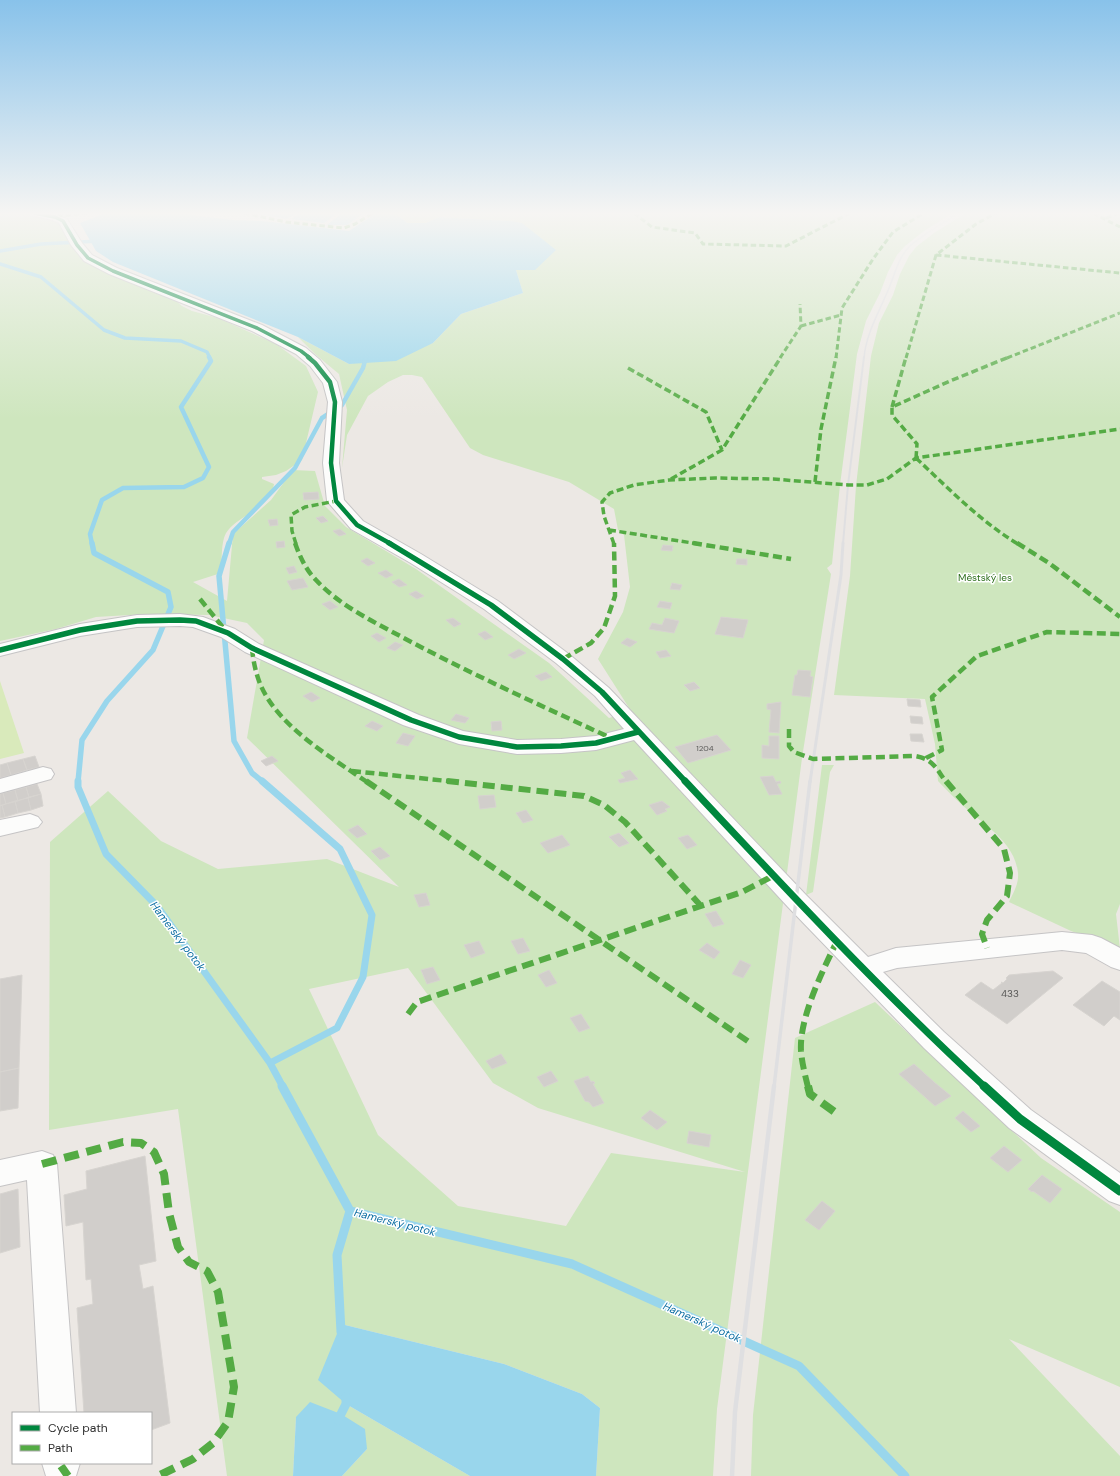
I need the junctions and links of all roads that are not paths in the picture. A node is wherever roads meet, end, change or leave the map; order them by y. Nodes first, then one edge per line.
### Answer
1 (140, 282) edge
2 (0, 650) edge
3 (638, 732) junction
4 (43, 774) dead end
5 (0, 786) edge
6 (30, 822) dead end
7 (0, 828) edge
8 (1120, 960) edge
9 (864, 968) junction
10 (0, 1173) edge
11 (1120, 1191) edge
12 (58, 1412) edge

1 - 3 street
2 - 3 street
3 - 9 street
4 - 5 street
6 - 7 street
8 - 9 street
9 - 11 street
10 - 12 street

